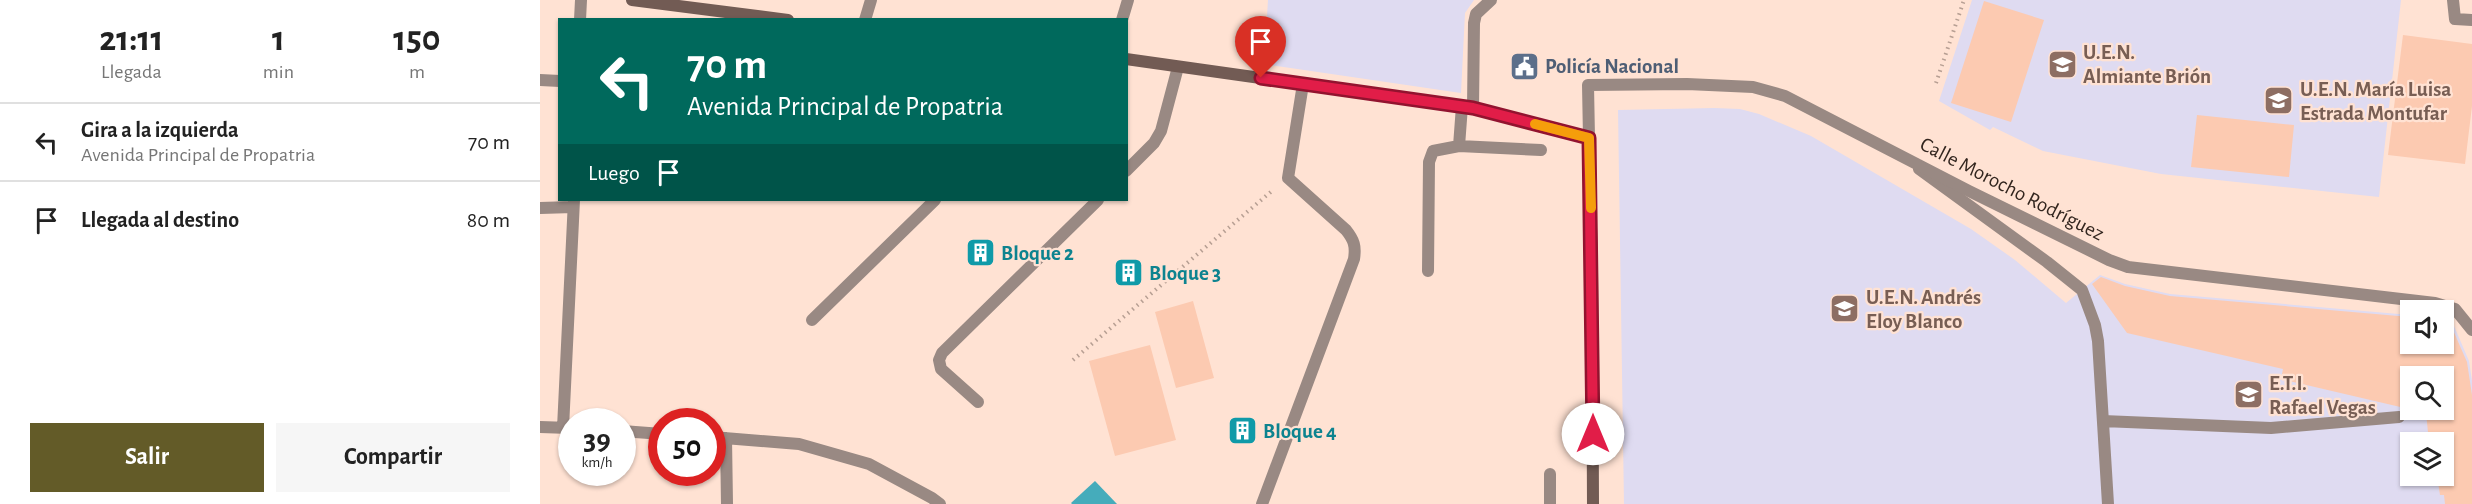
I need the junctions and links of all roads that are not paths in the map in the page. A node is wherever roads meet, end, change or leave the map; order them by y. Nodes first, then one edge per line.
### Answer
1 (581, 0) edge
2 (632, 0) edge
3 (871, 0) edge
4 (1128, 0) edge
5 (1491, 0) edge
6 (2453, 0) edge
7 (580, 18) edge
8 (772, 18) edge
9 (866, 18) edge
10 (1123, 18) edge
11 (2472, 20) edge
12 (1128, 59) edge
13 (1178, 67) junction
14 (540, 80) edge
15 (558, 81) edge
16 (1303, 84) junction
17 (1468, 107) junction
18 (1589, 138) junction
19 (1459, 146) junction
20 (1892, 149) junction
21 (1542, 150) dead end
22 (1128, 169) edge
23 (934, 201) edge
24 (1097, 201) edge
25 (574, 203) edge
26 (540, 208) edge
27 (1428, 271) dead end
28 (812, 320) dead end
29 (2472, 330) edge
30 (978, 402) dead end
31 (568, 408) edge
32 (2398, 417) dead end
33 (2103, 422) junction
34 (540, 428) edge
35 (558, 428) edge
36 (726, 438) joint
37 (1550, 474) dead end
38 (727, 504) edge
39 (940, 504) edge
40 (1262, 504) edge
41 (1550, 504) edge
42 (1593, 504) edge
43 (2108, 504) edge

1 - 7 street
2 - 8 main road
3 - 9 street
4 - 10 street
5 - 17 street
6 - 11 street
12 - 13 main road
13 - 16 main road
13 - 22 street
14 - 15 street
16 - 17 main road
16 - 40 street
17 - 18 main road
17 - 19 street
18 - 20 street, Calle Morocho Rodríguez
18 - 42 main road
19 - 21 street
19 - 27 street
20 - 29 street, Calle Morocho Rodríguez
20 - 33 street
23 - 28 street
24 - 30 street
25 - 26 street
25 - 31 street
32 - 33 street
33 - 43 street
34 - 35 street
36 - 38 street
36 - 39 street
37 - 41 street

